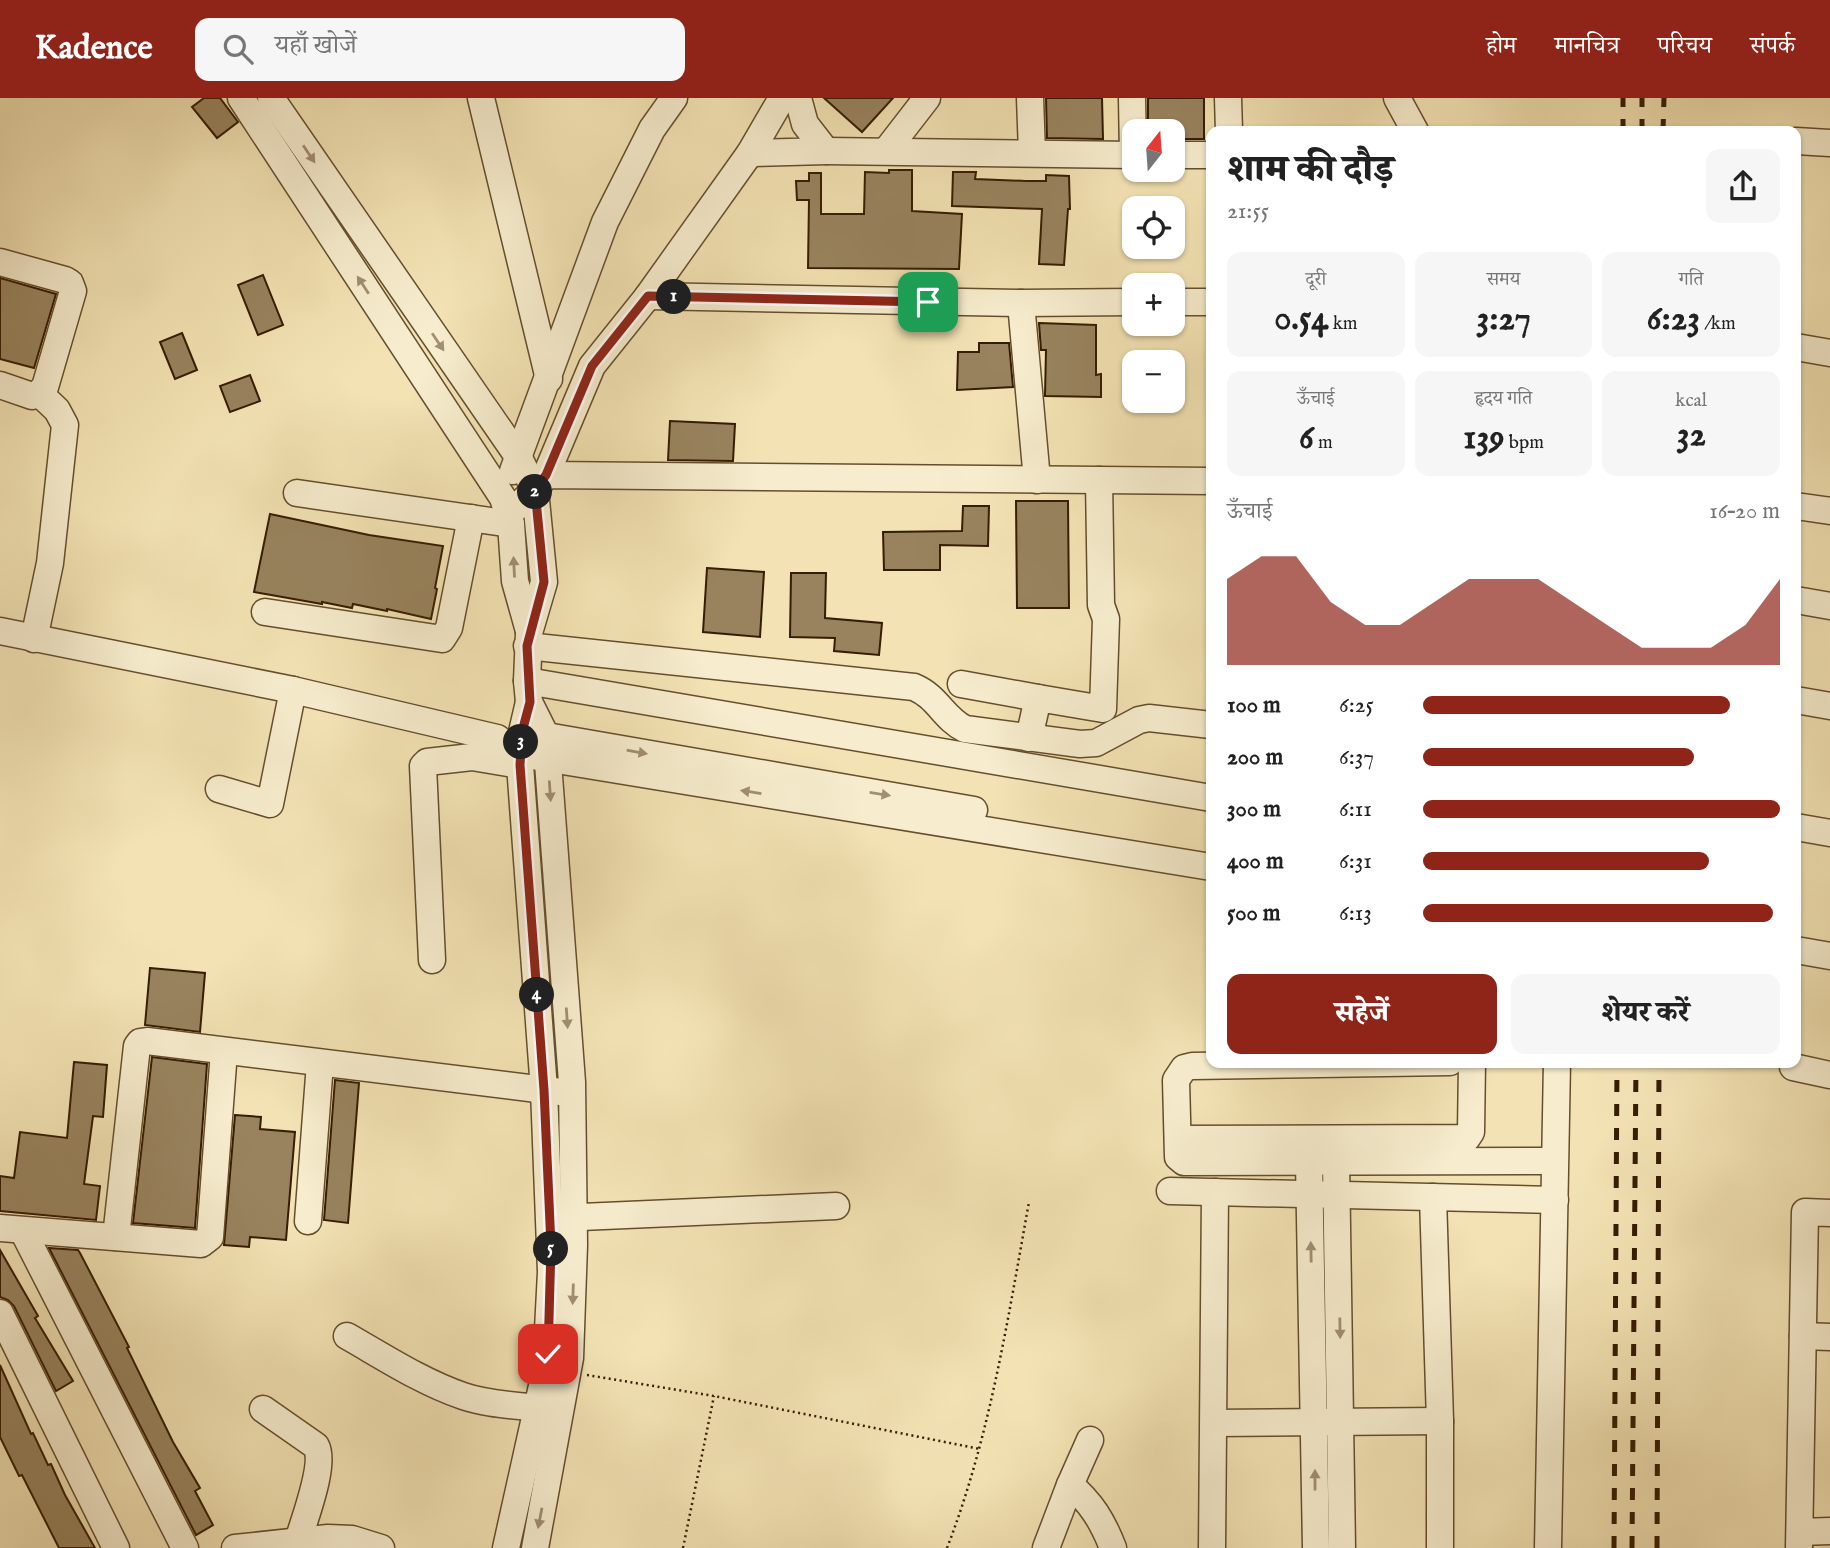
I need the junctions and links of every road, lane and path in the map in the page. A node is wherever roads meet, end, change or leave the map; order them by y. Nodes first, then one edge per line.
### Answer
1 (241, 98) edge
2 (271, 98) edge
3 (481, 98) edge
4 (674, 98) edge
5 (782, 98) edge
6 (798, 98) edge
7 (927, 98) edge
8 (1030, 98) edge
9 (1132, 98) edge
10 (1228, 98) edge
11 (1397, 98) edge
12 (1132, 119) edge
13 (1228, 126) edge
14 (1412, 126) edge
15 (1801, 141) edge
16 (1830, 143) edge
17 (826, 151) junction
18 (886, 151) junction
19 (750, 153) junction
20 (1031, 153) junction
21 (1122, 155) edge
22 (1185, 155) edge
23 (1206, 155) edge
24 (0, 262) edge
25 (648, 296) junction
26 (1122, 302) edge
27 (1185, 302) edge
28 (1206, 302) edge
29 (1021, 303) junction
30 (1801, 348) edge
31 (1830, 353) edge
32 (549, 379) junction
33 (0, 386) edge
34 (39, 393) junction
35 (519, 458) junction
36 (1037, 480) junction
37 (1099, 480) junction
38 (1206, 481) edge
39 (541, 482) junction
40 (297, 493) dead end
41 (1830, 500) edge
42 (1801, 507) edge
43 (1830, 511) edge
44 (508, 512) junction
45 (471, 518) junction
46 (1801, 601) edge
47 (1830, 606) edge
48 (265, 612) dead end
49 (36, 630) junction
50 (0, 631) edge
51 (528, 639) junction
52 (961, 684) dead end
53 (293, 690) junction
54 (528, 691) junction
55 (1038, 698) junction
56 (1801, 702) edge
57 (1830, 706) edge
58 (1206, 724) edge
59 (1024, 737) junction
60 (515, 750) junction
61 (1015, 766) junction
62 (219, 789) dead end
63 (815, 793) junction
64 (1206, 798) edge
65 (1801, 828) edge
66 (1830, 833) edge
67 (1206, 848) edge
68 (1206, 866) edge
69 (1801, 951) edge
70 (1830, 956) edge
71 (432, 960) dead end
72 (1801, 967) edge
73 (1830, 972) edge
74 (224, 1051) junction
75 (320, 1063) junction
76 (1206, 1066) edge
77 (1472, 1068) edge
78 (1557, 1068) edge
79 (1798, 1068) edge
80 (1830, 1075) edge
81 (544, 1090) junction
82 (572, 1094) junction
83 (1178, 1139) junction
84 (1445, 1150) junction
85 (1554, 1161) junction
86 (1309, 1162) junction
87 (1336, 1162) junction
88 (1170, 1191) dead end
89 (1215, 1192) junction
90 (1310, 1194) junction
91 (1338, 1195) junction
92 (1440, 1197) junction
93 (1555, 1200) junction
94 (1029, 1202) dead end
95 (836, 1206) dead end
96 (1830, 1213) edge
97 (562, 1218) junction
98 (308, 1221) dead end
99 (11, 1229) edge
100 (116, 1237) junction
101 (0, 1313) edge
102 (347, 1336) dead end
103 (1803, 1336) junction
104 (1830, 1337) edge
105 (568, 1372) junction
106 (714, 1396) junction
107 (537, 1408) junction
108 (263, 1409) dead end
109 (1315, 1422) junction
110 (1342, 1422) junction
111 (1440, 1422) junction
112 (1214, 1423) junction
113 (1090, 1440) dead end
114 (980, 1449) junction
115 (1070, 1485) junction
116 (1830, 1531) edge
117 (1799, 1540) edge
118 (298, 1541) junction
119 (116, 1548) edge
120 (185, 1548) edge
121 (234, 1548) edge
122 (382, 1548) edge
123 (506, 1548) edge
124 (535, 1548) edge
125 (683, 1548) edge
126 (947, 1548) edge
127 (1046, 1548) edge
128 (1112, 1548) edge
129 (1212, 1548) edge
130 (1316, 1548) edge
131 (1342, 1548) edge
132 (1440, 1548) edge
133 (1548, 1548) edge

44 -> 1 street
2 -> 35 street
3 - 32 street
4 - 32 street
5 - 19 street
6 - 17 street
7 - 18 street
8 - 20 street
9 - 12 street
10 - 13 street
11 - 14 street
15 - 16 street
17 - 18 street
17 - 19 street
18 - 20 street
19 - 25 street
20 - 21 street
22 - 23 street
24 - 34 street
25 - 29 street
25 - 39 street
26 - 29 street
27 - 28 street
29 - 36 street
30 - 31 street
32 - 35 street
33 - 34 street
34 - 49 street
35 - 39 street
35 - 44 street
36 - 37 street
36 - 39 street
37 - 38 street
37 - 55 street
39 - 44 street
39 - 51 street
40 - 45 street
41 - 43 street
42 - 43 street
44 - 45 street
51 -> 44 street
45 - 48 street
46 - 47 street
49 - 50 street
49 - 53 street
51 - 54 street
51 - 59 street
52 - 55 street
53 - 60 street
53 - 62 street
54 - 60 street
54 - 61 street
55 - 59 street
56 - 57 street
58 - 59 street
59 - 61 street
60 - 63 street
60 - 71 street
60 - 81 street
60 -> 82 street
61 - 64 street
63 -> 67 street
63 - 68 street
65 - 66 street
69 - 70 street
72 - 73 street
74 - 75 street
74 - 100 street
74 - 100 street
75 - 81 street
75 - 98 street
76 - 83 street
77 - 84 street
78 - 85 street
79 - 80 street
81 - 82 street
81 - 97 street
82 - 97 street
83 - 84 street
83 - 86 street
84 - 85 street
84 - 87 street
84 - 92 street
85 - 93 street
86 - 87 street
86 - 90 street
87 - 91 street
88 - 89 street
89 - 90 street
89 - 112 street
90 - 91 street
109 -> 90 street
91 - 92 street
91 -> 110 street
92 - 93 street
92 - 111 street
93 - 133 street
94 - 114 path
95 - 97 street
96 - 103 street
97 -> 105 street
97 - 107 street
99 - 100 street
99 - 120 street
101 - 119 street
102 - 107 street
103 - 104 street
103 - 117 street
105 - 106 path
105 -> 124 street
106 - 114 path
106 - 125 path
107 - 123 street
108 - 118 street
109 - 110 street
109 - 112 street
130 -> 109 street
110 - 111 street
110 - 131 street
111 - 132 street
112 - 129 street
113 - 115 street
114 - 126 path
115 - 127 street
115 - 128 street
116 - 117 street
118 - 121 street
118 - 122 street

